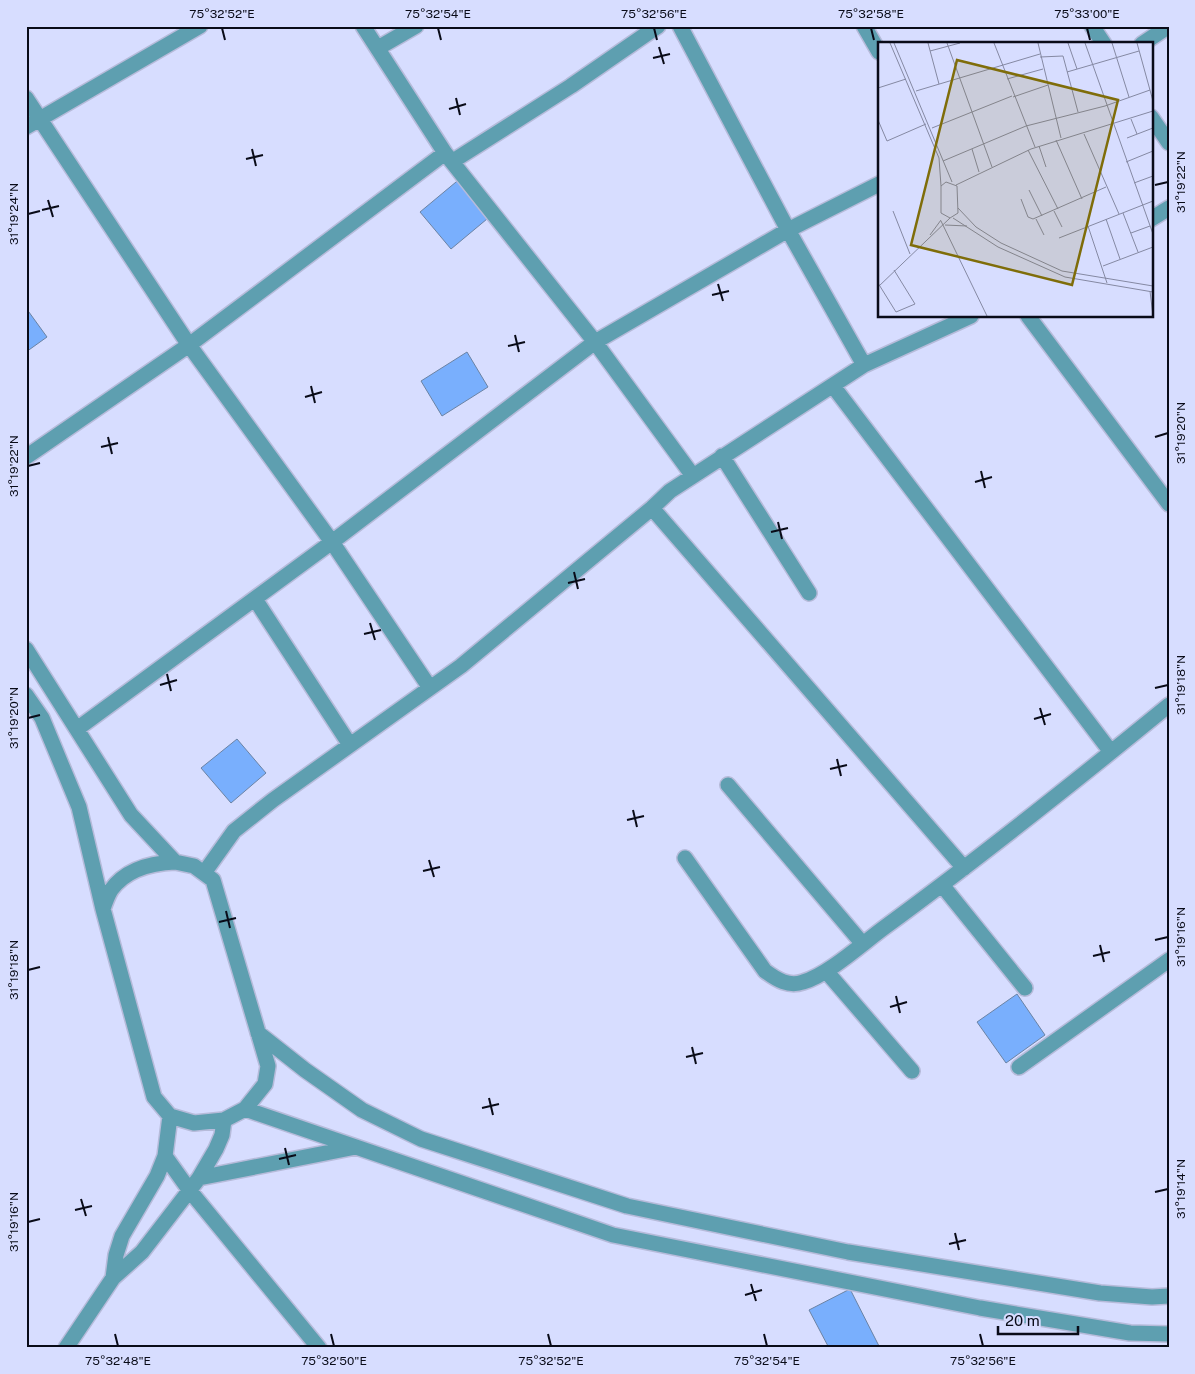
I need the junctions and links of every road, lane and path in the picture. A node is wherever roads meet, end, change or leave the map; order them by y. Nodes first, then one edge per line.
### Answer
1 (200, 26) edge
2 (363, 26) edge
3 (416, 26) edge
4 (658, 26) edge
5 (680, 26) edge
6 (864, 26) edge
7 (1092, 26) edge
8 (1169, 26) edge
9 (1103, 42) edge
10 (1145, 42) edge
11 (378, 48) junction
12 (878, 50) edge
13 (26, 98) edge
14 (40, 118) junction
15 (1152, 118) edge
16 (26, 127) edge
17 (1169, 143) edge
18 (449, 157) junction
19 (878, 185) edge
20 (1169, 208) edge
21 (1152, 218) edge
22 (788, 230) junction
23 (967, 318) edge
24 (1030, 318) edge
25 (595, 342) junction
26 (189, 345) junction
27 (864, 365) junction
28 (833, 386) junction
29 (722, 456) junction
30 (26, 457) edge
31 (693, 476) junction
32 (1169, 504) edge
33 (652, 508) junction
34 (332, 542) junction
35 (809, 593) dead end
36 (254, 599) junction
37 (26, 649) edge
38 (430, 688) junction
39 (26, 695) edge
40 (1169, 705) edge
41 (77, 729) junction
42 (350, 746) junction
43 (1111, 752) junction
44 (728, 784) dead end
45 (685, 858) dead end
46 (175, 862) junction
47 (964, 868) junction
48 (204, 873) junction
49 (942, 885) junction
50 (103, 908) junction
51 (862, 943) junction
52 (1169, 960) edge
53 (826, 971) junction
54 (1025, 988) dead end
55 (258, 1033) junction
56 (1019, 1067) dead end
57 (912, 1071) dead end
58 (246, 1109) junction
59 (170, 1116) junction
60 (224, 1120) junction
61 (357, 1147) junction
62 (165, 1156) junction
63 (194, 1185) junction
64 (113, 1278) junction
65 (1169, 1296) edge
66 (1169, 1334) edge
67 (66, 1348) edge
68 (319, 1348) edge

1 - 14 street
2 - 11 street
3 - 11 street
4 - 18 street
5 - 22 street
6 - 12 street
7 - 9 street
8 - 10 street
11 - 18 street
13 - 14 street
14 - 16 street
14 - 26 street
15 - 17 street
18 - 25 street
18 - 26 street
19 - 22 street
20 - 21 street
22 - 25 street
22 - 27 street
23 - 27 street
24 - 32 street
25 - 31 street
25 - 34 street
26 - 30 street
26 - 34 street
27 - 28 street
28 - 29 street
28 - 43 street
29 - 31 street
29 - 35 street
31 - 33 street
33 - 38 street
33 - 47 street
34 - 36 street
34 - 38 street
36 - 41 street
36 - 42 street
37 - 41 street
38 - 42 street
39 - 50 street
40 - 43 street
41 - 46 street
42 - 48 street
43 - 47 street
44 - 51 street
45 - 53 street
46 - 48 street
46 - 50 street
47 - 49 street
48 - 55 street
49 - 51 street
49 - 54 street
50 - 59 street
51 - 53 street
52 - 56 street
53 - 57 street
55 - 58 street
55 - 65 street
58 - 60 street
58 - 61 street
59 - 60 street
59 - 62 street
60 - 63 street
61 - 63 street
61 - 66 street
62 - 63 street
62 - 64 street
63 - 64 street
63 - 68 street
64 - 67 street

